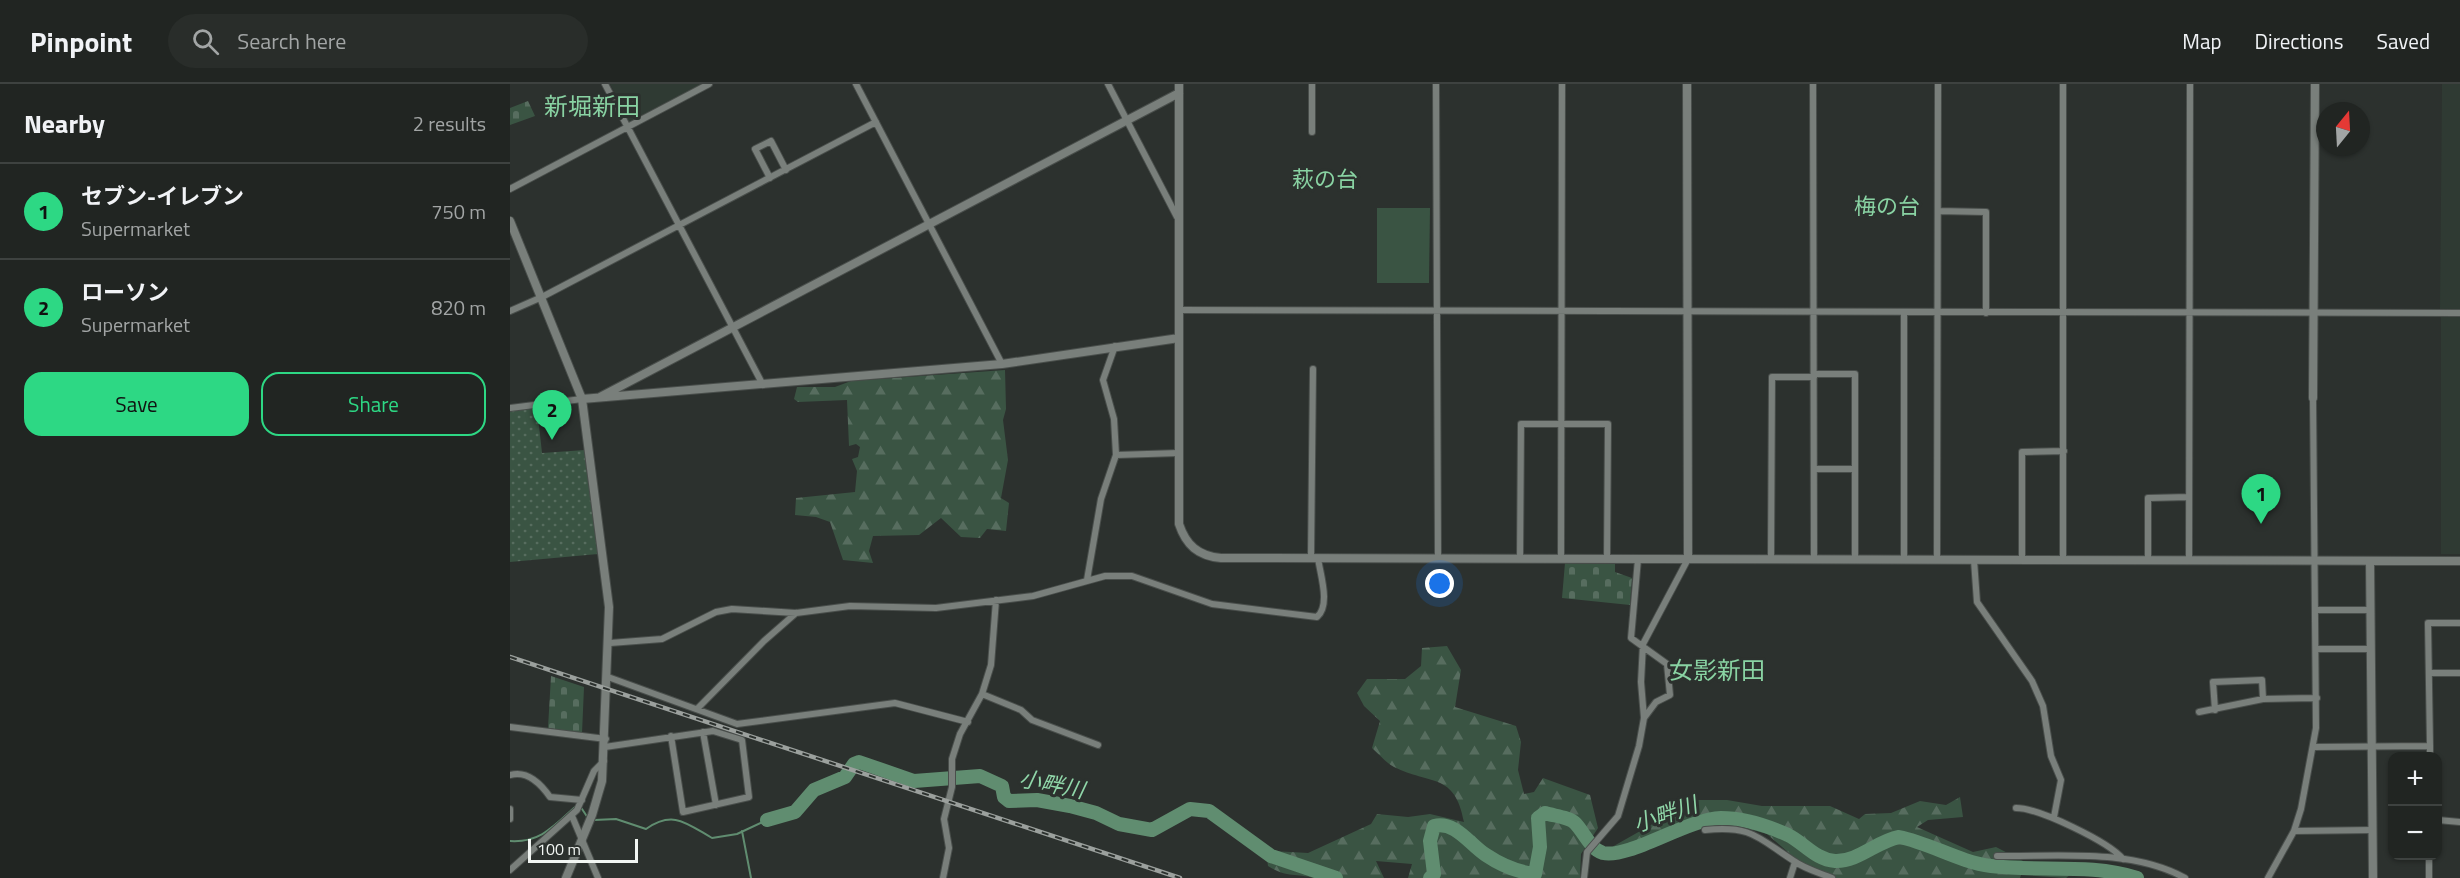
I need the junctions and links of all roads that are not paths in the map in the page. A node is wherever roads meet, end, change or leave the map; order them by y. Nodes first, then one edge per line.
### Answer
1 (605, 84) edge
2 (709, 84) edge
3 (856, 84) edge
4 (1108, 84) edge
5 (1311, 84) edge
6 (1436, 84) edge
7 (1562, 84) edge
8 (1687, 84) edge
9 (1813, 84) edge
10 (1938, 84) edge
11 (2063, 84) edge
12 (2190, 84) edge
13 (2315, 84) edge
14 (1179, 89) edge
15 (1128, 120) junction
16 (876, 122) junction
17 (627, 127) junction
18 (1312, 132) dead end
19 (786, 170) junction
20 (770, 178) junction
21 (510, 189) edge
22 (1938, 212) junction
23 (510, 220) edge
24 (1180, 223) junction
25 (930, 224) junction
26 (679, 226) junction
27 (542, 297) junction
28 (1179, 310) junction
29 (510, 311) edge
30 (1436, 311) junction
31 (1561, 311) junction
32 (1688, 312) junction
33 (1814, 312) junction
34 (1986, 312) junction
35 (1904, 313) junction
36 (1938, 313) junction
37 (2064, 313) junction
38 (2189, 313) junction
39 (2313, 313) junction
40 (2460, 313) edge
41 (733, 329) junction
42 (1179, 338) junction
43 (1115, 346) junction
44 (1002, 364) junction
45 (1313, 369) dead end
46 (1814, 375) junction
47 (763, 385) junction
48 (600, 397) junction
49 (2313, 398) joint
50 (582, 399) junction
51 (510, 408) edge
52 (1562, 424) junction
53 (2064, 451) junction
54 (1179, 453) junction
55 (1116, 455) junction
56 (1854, 468) junction
57 (1815, 469) junction
58 (2189, 497) junction
59 (1314, 558) junction
60 (1437, 558) junction
61 (1520, 559) junction
62 (1562, 559) junction
63 (1606, 559) junction
64 (1638, 559) junction
65 (1688, 559) junction
66 (1771, 559) junction
67 (1814, 559) junction
68 (1904, 559) junction
69 (1855, 560) junction
70 (1937, 560) junction
71 (1974, 560) junction
72 (2022, 560) junction
73 (2063, 560) junction
74 (2148, 560) junction
75 (2189, 560) junction
76 (2314, 561) junction
77 (2370, 561) junction
78 (2460, 561) edge
79 (1087, 580) junction
80 (996, 600) junction
81 (2316, 610) junction
82 (2370, 610) junction
83 (796, 613) junction
84 (2460, 623) edge
85 (610, 643) junction
86 (1643, 644) junction
87 (2316, 649) junction
88 (2371, 649) junction
89 (2429, 673) junction
90 (2460, 673) edge
91 (608, 678) junction
92 (982, 694) junction
93 (2317, 698) junction
94 (2263, 699) junction
95 (697, 709) junction
96 (2215, 710) junction
97 (2199, 712) dead end
98 (1644, 718) junction
99 (968, 722) junction
100 (510, 727) edge
101 (703, 732) junction
102 (671, 736) junction
103 (605, 743) junction
104 (1098, 745) dead end
105 (2372, 745) junction
106 (2430, 746) junction
107 (2314, 747) junction
108 (2430, 752) edge
109 (604, 761) junction
110 (510, 775) edge
111 (579, 805) junction
112 (716, 805) junction
113 (2016, 808) dead end
114 (510, 809) edge
115 (572, 816) junction
116 (2054, 817) junction
117 (510, 819) edge
118 (2442, 820) edge
119 (2460, 822) edge
120 (1705, 830) dead end
121 (2373, 830) junction
122 (2294, 831) junction
123 (581, 841) junction
124 (1997, 856) dead end
125 (2123, 859) junction
126 (2429, 860) edge
127 (1795, 862) junction
128 (510, 870) edge
129 (566, 878) edge
130 (598, 878) edge
131 (943, 878) edge
132 (1584, 878) edge
133 (1790, 878) edge
134 (1832, 878) edge
135 (2185, 878) edge
136 (2268, 878) edge
137 (2373, 878) edge
138 (2429, 878) edge

1 - 17 street
2 - 17 street
3 - 16 street
4 - 15 street
5 - 18 street
6 - 30 street
7 - 31 street
8 - 32 street
9 - 33 street
10 - 22 street
11 - 37 street
12 - 38 street
13 - 39 street
14 - 15 street
14 - 24 street
15 - 24 street
15 - 25 street
16 - 19 street
16 - 25 street
17 - 21 street
17 - 26 street
19 - 20 street
19 - 20 street
20 - 26 street
22 - 34 street
22 - 36 street
23 - 27 street
24 - 28 street
25 - 41 street
25 - 44 street
26 - 27 street
26 - 41 street
27 - 29 street
27 - 50 street
28 - 30 street
28 - 42 street
30 - 31 street
30 - 60 street
31 - 32 street
31 - 52 street
32 - 33 street
32 - 65 street
33 - 35 street
33 - 46 street
34 - 36 street
34 - 37 street
35 - 36 street
35 - 68 street
36 - 70 street
37 - 38 street
37 - 53 street
38 - 39 street
38 - 58 street
39 - 40 street
39 - 49 street
41 - 47 street
41 - 48 street
42 - 43 street
42 - 54 street
43 - 44 street
43 - 55 street
44 - 47 street
45 - 59 street
46 - 56 street
46 - 57 street
46 - 66 street
47 - 48 street
48 - 50 street
49 - 76 street
50 - 51 street
50 - 85 street
52 - 61 street
52 - 62 street
52 - 63 street
53 - 72 street
53 - 73 street
54 - 55 street
54 - 59 street
55 - 79 street
56 - 57 street
56 - 69 street
57 - 67 street
58 - 74 street
58 - 75 street
59 - 60 street
59 - 79 street
60 - 61 street
61 - 62 street
62 - 63 street
63 - 64 street
64 - 65 street
64 - 86 street
65 - 66 street
65 - 86 street
66 - 67 street
67 - 69 street
68 - 69 street
68 - 70 street
70 - 71 street
71 - 72 street
71 - 116 street
72 - 73 street
73 - 74 street
74 - 75 street
75 - 76 street
76 - 77 street
76 - 81 street
77 - 78 street
77 - 82 street
79 - 80 street
80 - 83 street
80 - 92 street
81 - 82 street
81 - 87 street
82 - 88 street
83 - 85 street
83 - 95 street
84 - 89 street
85 - 91 street
86 - 98 street
86 - 98 street
87 - 88 street
87 - 93 street
88 - 105 street
89 - 90 street
89 - 106 street
91 - 95 street
91 - 103 street
92 - 99 street
92 - 104 street
93 - 94 street
93 - 107 street
94 - 96 street
94 - 96 street
95 - 99 street
96 - 97 street
98 - 132 street
99 - 131 street
100 - 103 street
101 - 102 street
101 - 112 street
101 - 112 street
102 - 103 street
102 - 112 street
103 - 109 street
105 - 106 street
105 - 107 street
105 - 121 street
106 - 108 street
107 - 122 street
109 - 111 street
109 - 123 street
110 - 111 street
111 - 115 street
113 - 116 street
114 - 117 street
115 - 123 street
115 - 128 street
116 - 125 street
118 - 119 street
120 - 127 street
121 - 122 street
121 - 137 street
122 - 136 street
123 - 129 street
123 - 130 street
124 - 125 street
125 - 135 street
126 - 138 street
127 - 133 street
127 - 134 street

